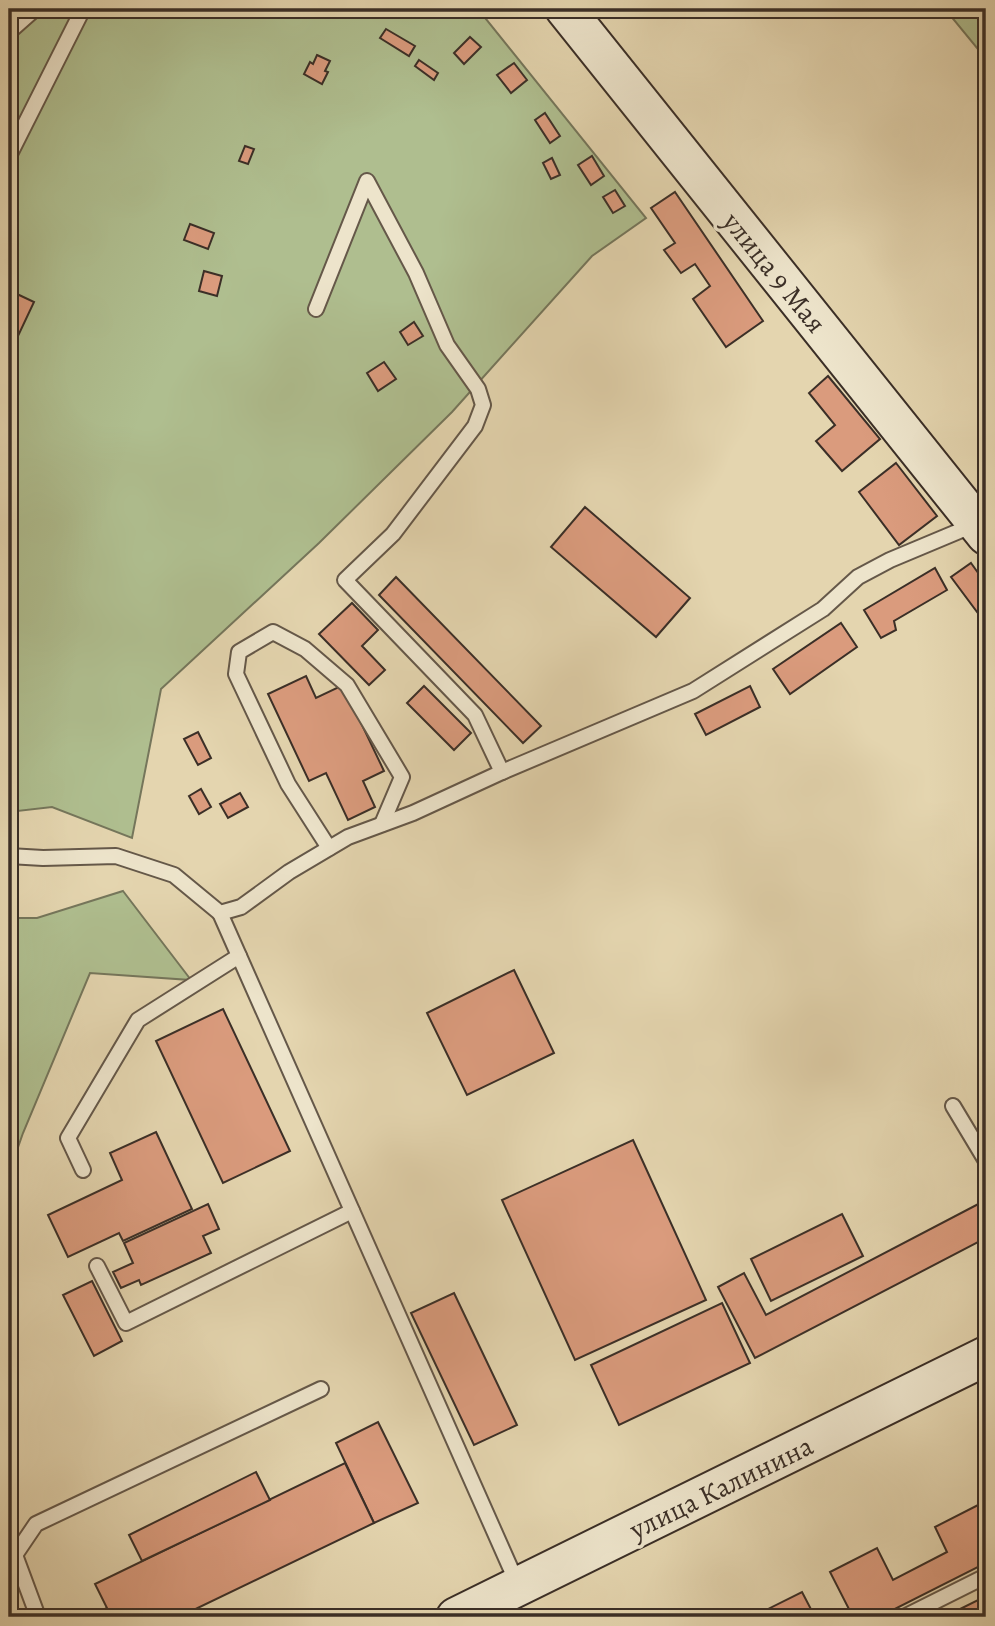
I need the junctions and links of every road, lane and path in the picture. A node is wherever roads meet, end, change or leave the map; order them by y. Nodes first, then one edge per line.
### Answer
1 (35, 9) edge
2 (83, 9) edge
3 (565, 9) edge
4 (9, 32) edge
5 (9, 156) edge
6 (316, 309) dead end
7 (982, 529) edge
8 (502, 772) junction
9 (382, 824) junction
10 (328, 848) junction
11 (9, 856) edge
12 (219, 913) junction
13 (239, 956) junction
14 (953, 1106) dead end
15 (986, 1161) edge
16 (83, 1170) dead end
17 (352, 1212) junction
18 (97, 1266) dead end
19 (986, 1356) edge
20 (321, 1388) dead end
21 (986, 1576) edge
22 (519, 1586) junction
23 (38, 1617) edge
24 (456, 1617) edge
25 (904, 1617) edge

1 - 4 lane
2 - 5 lane
3 - 7 main road, улица 9 Мая
6 - 8 lane
7 - 8 lane
8 - 9 lane
9 - 10 lane
9 - 10 lane
10 - 12 lane
11 - 12 lane
12 - 13 lane
13 - 16 lane
13 - 17 lane
14 - 15 lane
17 - 18 lane
17 - 22 lane
19 - 22 main road, улица Калинина
20 - 23 lane
21 - 25 lane
22 - 24 main road, улица Калинина

